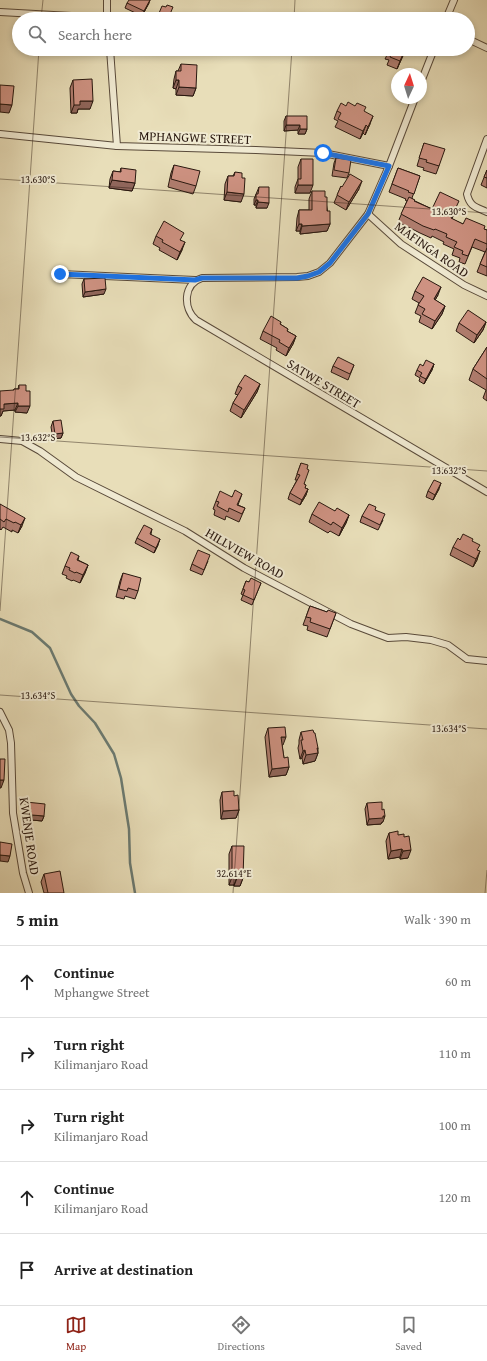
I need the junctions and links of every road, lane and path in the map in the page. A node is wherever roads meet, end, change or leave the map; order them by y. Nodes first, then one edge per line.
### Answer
1 (107, 0) edge
2 (454, 0) edge
3 (0, 12) edge
4 (107, 12) edge
5 (449, 12) edge
6 (12, 13) edge
7 (475, 42) edge
8 (487, 48) edge
9 (111, 56) edge
10 (431, 56) edge
11 (427, 68) edge
12 (413, 104) edge
13 (0, 134) edge
14 (487, 139) edge
15 (117, 146) junction
16 (389, 166) junction
17 (487, 212) edge
18 (368, 214) junction
19 (60, 274) dead end
20 (195, 280) junction
21 (487, 296) edge
22 (0, 439) edge
23 (487, 492) edge
24 (487, 661) edge
25 (0, 712) edge
26 (28, 893) edge

1 - 4 street
2 - 5 street
3 - 6 street
7 - 8 street
9 - 15 street
10 - 11 street
12 - 16 street
13 - 15 street, MPHANGWE STREET
14 - 17 street
15 - 16 street, MPHANGWE STREET
16 - 18 street
18 - 20 street
18 - 21 street, MAFINGA ROAD
19 - 20 street
20 - 23 street, SATWE STREET
22 - 24 street, HILLVIEW ROAD
25 - 26 street, KWENJE ROAD

